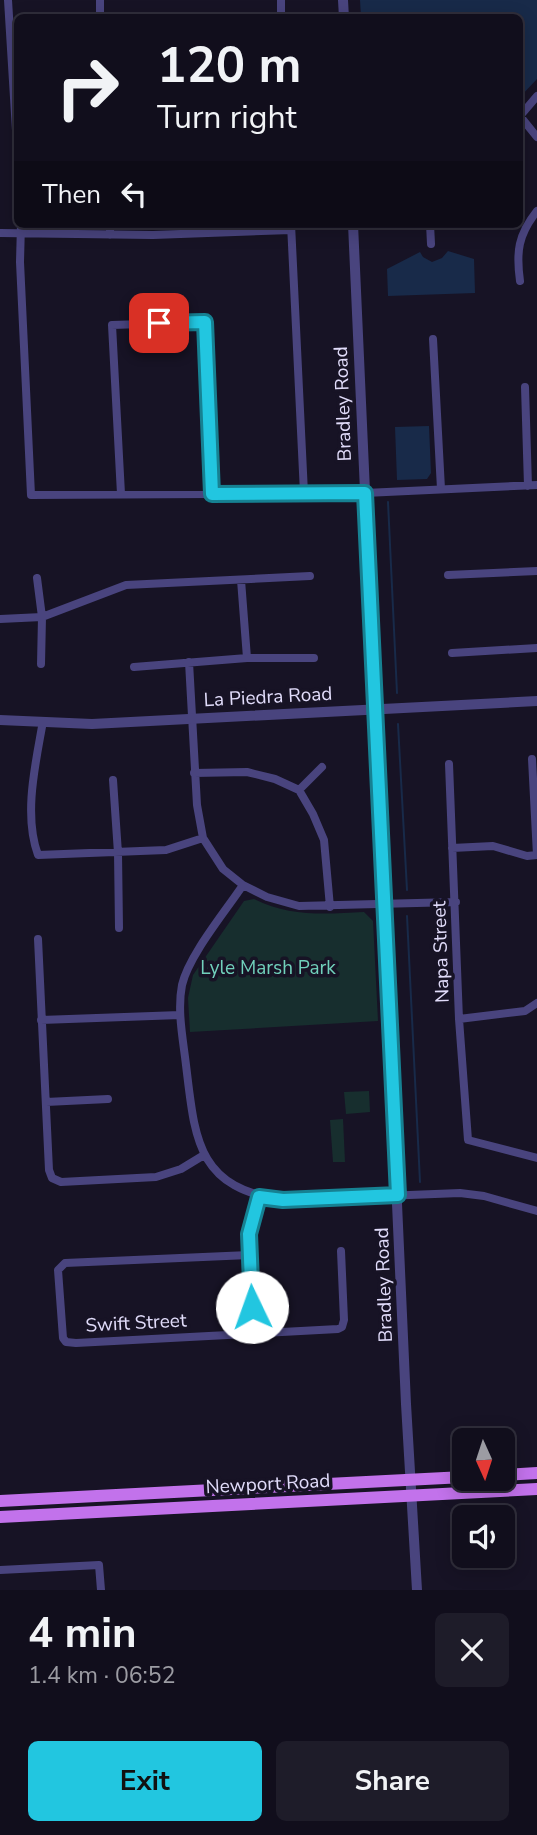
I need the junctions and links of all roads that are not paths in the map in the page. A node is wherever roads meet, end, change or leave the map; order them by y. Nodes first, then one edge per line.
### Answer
1 (8, 0) edge
2 (537, 96) edge
3 (14, 98) edge
4 (523, 112) edge
5 (523, 120) edge
6 (537, 137) edge
7 (537, 211) edge
8 (110, 228) edge
9 (246, 228) edge
10 (291, 228) edge
11 (353, 228) edge
12 (430, 228) edge
13 (21, 229) edge
14 (202, 229) edge
15 (0, 233) edge
16 (110, 234) junction
17 (431, 244) dead end
18 (520, 281) dead end
19 (433, 339) dead end
20 (525, 387) dead end
21 (532, 485) edge
22 (441, 489) junction
23 (304, 493) junction
24 (365, 493) junction
25 (121, 494) junction
26 (212, 494) junction
27 (537, 571) edge
28 (448, 575) dead end
29 (310, 576) dead end
30 (37, 578) dead end
31 (242, 580) junction
32 (42, 617) junction
33 (0, 619) edge
34 (537, 648) edge
35 (452, 653) dead end
36 (247, 658) junction
37 (314, 658) dead end
38 (189, 662) junction
39 (41, 664) dead end
40 (134, 667) dead end
41 (537, 701) edge
42 (376, 709) junction
43 (192, 719) junction
44 (0, 720) edge
45 (43, 721) junction
46 (532, 759) dead end
47 (449, 764) dead end
48 (322, 767) dead end
49 (194, 773) junction
50 (113, 780) dead end
51 (299, 790) junction
52 (203, 838) junction
53 (452, 848) junction
54 (118, 853) junction
55 (537, 855) edge
56 (243, 885) junction
57 (456, 902) junction
58 (385, 905) junction
59 (330, 907) junction
60 (119, 928) dead end
61 (37, 939) dead end
62 (537, 1003) edge
63 (180, 1015) junction
64 (459, 1019) junction
65 (41, 1020) junction
66 (108, 1099) dead end
67 (46, 1102) junction
68 (204, 1155) junction
69 (537, 1158) edge
70 (398, 1195) junction
71 (259, 1197) junction
72 (537, 1211) edge
73 (341, 1251) dead end
74 (249, 1255) junction
75 (253, 1333) junction
76 (537, 1474) edge
77 (515, 1475) edge
78 (452, 1478) edge
79 (411, 1480) junction
80 (537, 1489) edge
81 (412, 1496) junction
82 (0, 1501) edge
83 (0, 1517) edge
84 (0, 1570) edge
85 (101, 1590) edge
86 (417, 1590) edge

1 - 3 street
2 - 4 street
5 - 6 street
7 - 18 street
8 - 16 street
9 - 14 street
10 - 23 street
11 - 24 street, Bradley Road
12 - 17 street
13 - 15 street
13 - 16 street
13 - 25 street
14 - 16 street
19 - 22 street
20 - 21 street
21 - 22 street
22 - 24 street
23 - 24 street
23 - 26 street
24 - 42 street, Bradley Road
25 - 26 street
25 - 26 street
27 - 28 street
29 - 31 street
30 - 32 street
31 - 32 street
31 - 36 street
32 - 33 street
32 - 39 street
34 - 35 street
36 - 37 street
36 - 38 street
38 - 40 street
38 - 43 street
41 - 42 street, La Piedra Road
42 - 43 street, La Piedra Road
42 - 58 street, Bradley Road
43 - 45 street, La Piedra Road
43 - 49 street
44 - 45 street, La Piedra Road
45 - 54 street
46 - 55 street
47 - 53 street, Napa Street
48 - 51 street
49 - 51 street
49 - 52 street
50 - 54 street
51 - 59 street
52 - 54 street
52 - 56 street
53 - 55 street
53 - 57 street, Napa Street
54 - 60 street
56 - 59 street
56 - 63 street
57 - 58 street
57 - 64 street, Napa Street
58 - 59 street
58 - 70 street, Bradley Road
61 - 65 street
62 - 64 street
63 - 65 street
63 - 68 street
64 - 69 street, Napa Street
65 - 67 street
66 - 67 street
67 - 68 street
68 - 71 street
70 - 71 street
70 - 72 street
70 - 79 street, Bradley Road
71 - 74 street
73 - 75 street, Swift Street
74 - 75 street
74 - 75 street, Swift Street
76 - 77 main road
78 - 79 main road, Newport Road
79 - 81 street, Bradley Road
79 - 82 main road, Newport Road
80 - 81 main road, Newport Road
81 - 83 main road, Newport Road
81 - 86 street, Bradley Road
84 - 85 street

